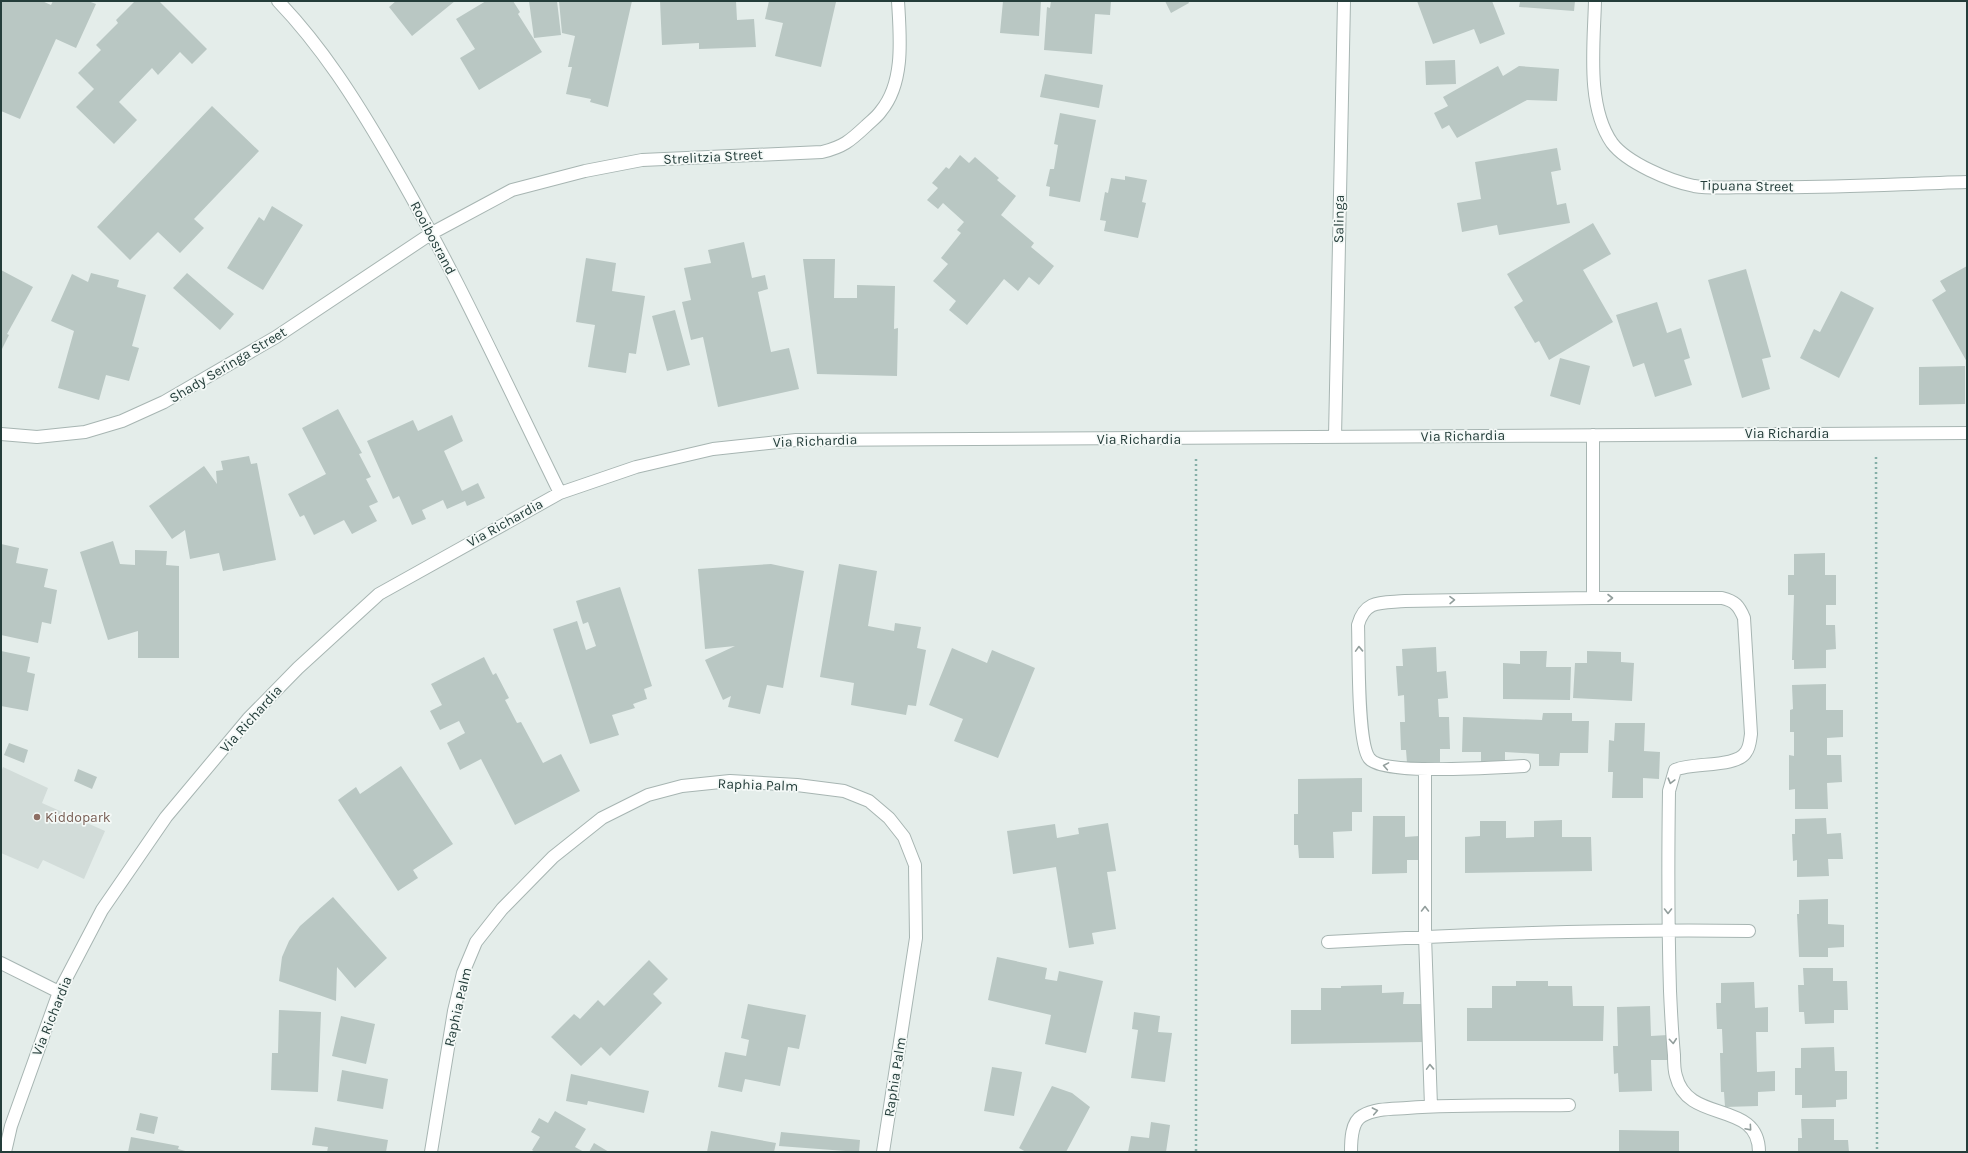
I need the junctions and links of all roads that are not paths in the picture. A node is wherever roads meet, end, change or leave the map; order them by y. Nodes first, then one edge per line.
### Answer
1 (278, 1) edge
2 (898, 1) edge
3 (1344, 1) edge
4 (1595, 1) edge
5 (1967, 182) edge
6 (432, 233) junction
7 (1967, 433) edge
8 (1, 434) edge
9 (1593, 434) junction
10 (1335, 437) junction
11 (560, 493) junction
12 (1593, 598) junction
13 (1524, 766) dead end
14 (1425, 770) junction
15 (1668, 930) junction
16 (1749, 931) dead end
17 (1426, 936) junction
18 (1328, 942) dead end
19 (1, 963) edge
20 (59, 992) junction
21 (1569, 1105) dead end
22 (1431, 1106) junction
23 (5, 1152) edge
24 (431, 1152) edge
25 (883, 1152) edge
26 (1351, 1152) edge
27 (1759, 1152) edge

1 - 6 street, Rooibosrand
2 - 6 street, Strelitzia Street
3 - 10 street, Salinga
4 - 5 street, Tipuana Street
6 - 8 street, Shady Seringa Street
6 - 11 street, Rooibosrand
7 - 9 street, Via Richardia
9 - 10 street, Via Richardia
9 - 12 street
10 - 11 street, Via Richardia
11 - 20 street, Via Richardia
14 -> 12 street
12 -> 15 street
13 - 14 street
17 -> 14 street
15 - 16 street
15 - 17 street
15 -> 27 street
17 - 18 street
22 -> 17 street
19 - 20 street
20 - 23 street, Via Richardia
21 - 22 street
26 -> 22 street
24 - 25 street, Raphia Palm

